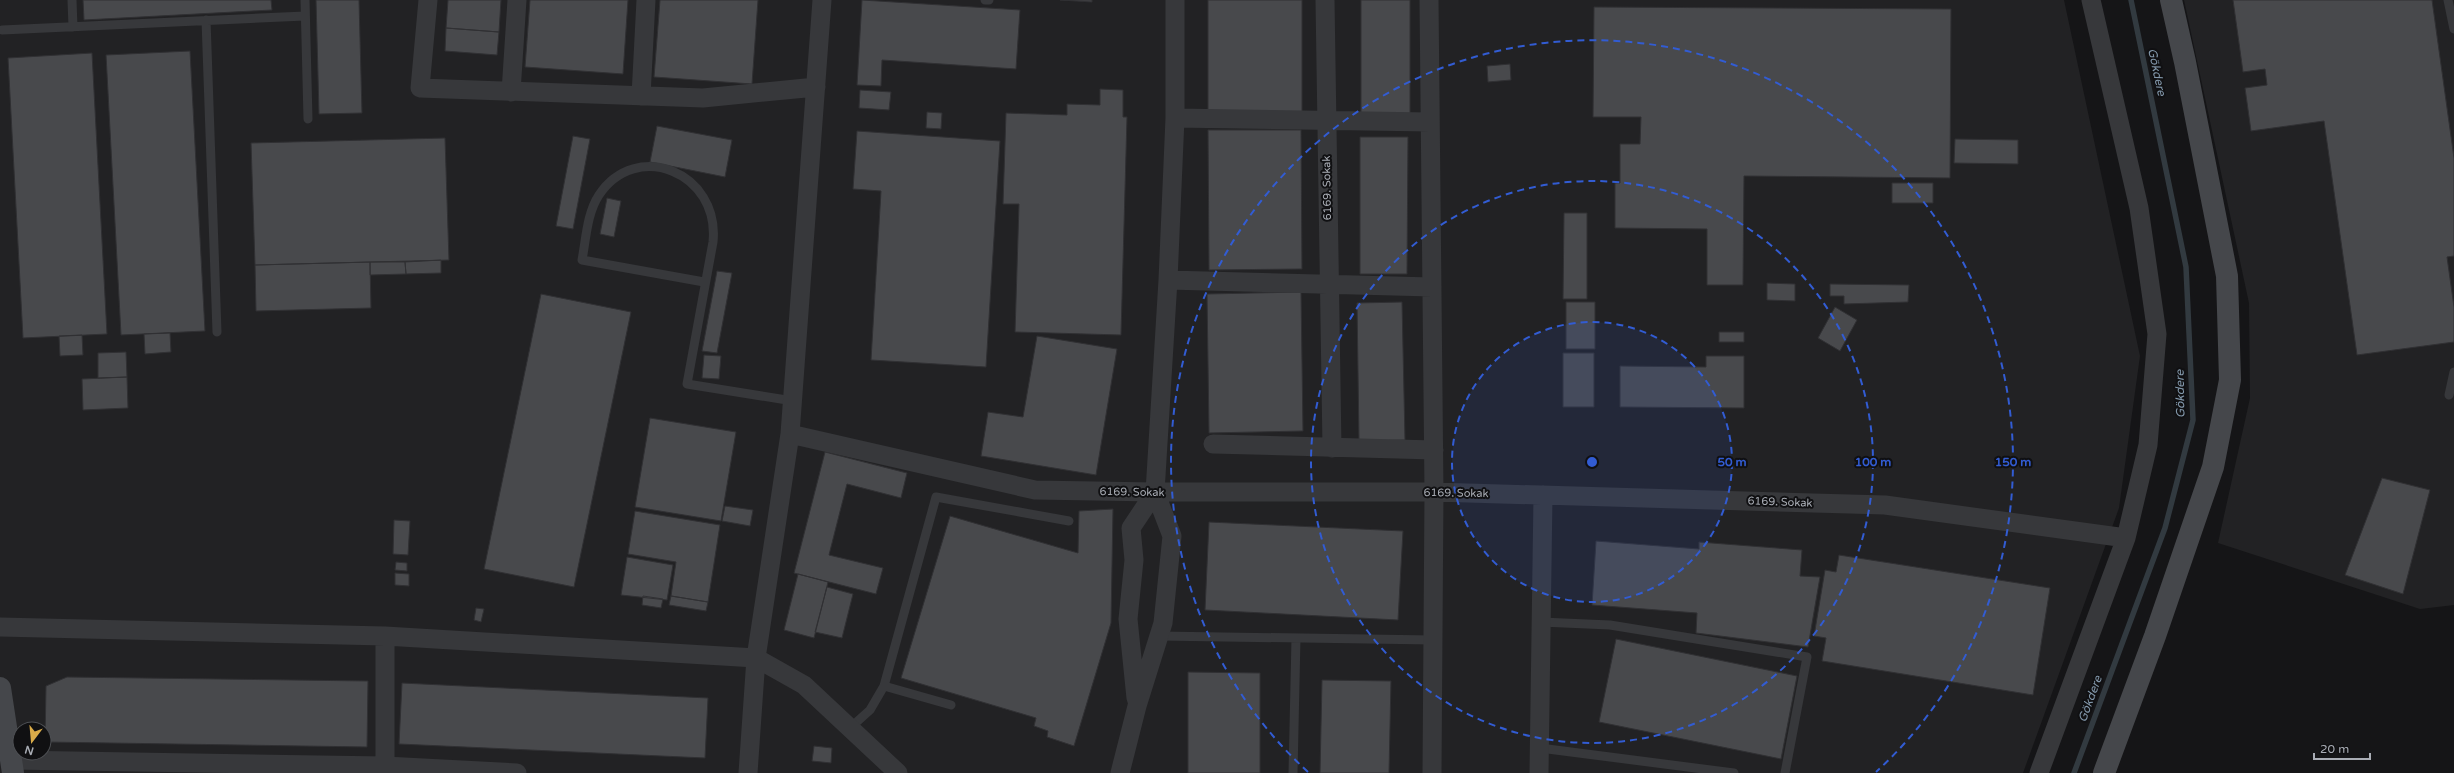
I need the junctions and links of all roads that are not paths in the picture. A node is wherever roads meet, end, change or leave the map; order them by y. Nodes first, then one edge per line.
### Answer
1 (72, 0) edge
2 (305, 0) edge
3 (428, 0) edge
4 (516, 0) edge
5 (646, 0) edge
6 (822, 0) edge
7 (985, 0) edge
8 (990, 0) edge
9 (1175, 0) edge
10 (1325, 0) edge
11 (1429, 0) edge
12 (2091, 0) edge
13 (2171, 0) edge
14 (2448, 0) edge
15 (305, 16) junction
16 (206, 20) junction
17 (73, 27) junction
18 (2454, 29) edge
19 (2, 30) dead end
20 (816, 87) junction
21 (512, 92) junction
22 (641, 96) junction
23 (1175, 118) junction
24 (308, 119) dead end
25 (1327, 122) junction
26 (1430, 122) junction
27 (1168, 280) junction
28 (704, 282) junction
29 (1328, 284) junction
30 (1432, 287) junction
31 (217, 332) dead end
32 (2454, 372) edge
33 (2449, 395) dead end
34 (793, 402) junction
35 (790, 434) junction
36 (1213, 444) dead end
37 (1332, 448) junction
38 (1434, 450) junction
39 (1155, 492) junction
40 (1434, 492) junction
41 (1543, 495) junction
42 (1069, 521) dead end
43 (2126, 538) junction
44 (1541, 622) junction
45 (0, 627) edge
46 (385, 636) junction
47 (1159, 636) junction
48 (1296, 638) junction
49 (1433, 640) junction
50 (756, 658) junction
51 (884, 686) junction
52 (0, 688) edge
53 (951, 705) dead end
54 (1137, 706) junction
55 (850, 728) junction
56 (1540, 748) junction
57 (12, 766) edge
58 (385, 766) junction
59 (517, 773) edge
60 (748, 773) edge
61 (898, 773) edge
62 (1120, 773) edge
63 (1293, 773) edge
64 (1432, 773) edge
65 (1539, 773) edge
66 (1734, 773) edge
67 (1785, 773) edge
68 (2039, 773) edge
69 (2104, 773) edge

1 - 17 lane
2 - 15 lane
3 - 21 street
4 - 21 street
5 - 22 street
6 - 20 street
7 - 8 lane
9 - 23 street
10 - 25 street, 6169. Sokak
11 - 26 street
12 - 43 street
13 - 69 main road
14 - 18 lane
15 - 16 lane
15 - 24 lane
16 - 17 lane
16 - 31 lane
17 - 19 lane
20 - 22 street
20 - 34 street
21 - 22 street
23 - 25 street
23 - 27 street
25 - 26 street
25 - 29 street, 6169. Sokak
26 - 30 street
27 - 29 street
27 - 39 street
28 - 28 lane
28 - 34 lane
29 - 30 street
29 - 37 street, 6169. Sokak
30 - 38 street
32 - 33 lane
34 - 35 street
35 - 39 street, 6169. Sokak
35 - 50 street
36 - 37 street
37 - 38 street
38 - 40 street
39 - 40 street, 6169. Sokak
39 - 47 street
39 - 54 street
40 - 41 street, 6169. Sokak
40 - 49 street
41 - 43 street, 6169. Sokak
41 - 44 street
42 - 51 lane
43 - 68 street
44 - 56 street
44 - 67 lane
45 - 46 street
46 - 50 street
46 - 58 street
47 - 48 lane
47 - 54 street
48 - 49 lane
48 - 63 lane
49 - 64 street
50 - 55 street
50 - 60 street
51 - 53 lane
51 - 55 lane
52 - 57 main road
54 - 62 street
55 - 61 street
56 - 65 street
56 - 66 lane
57 - 58 street
58 - 59 street

